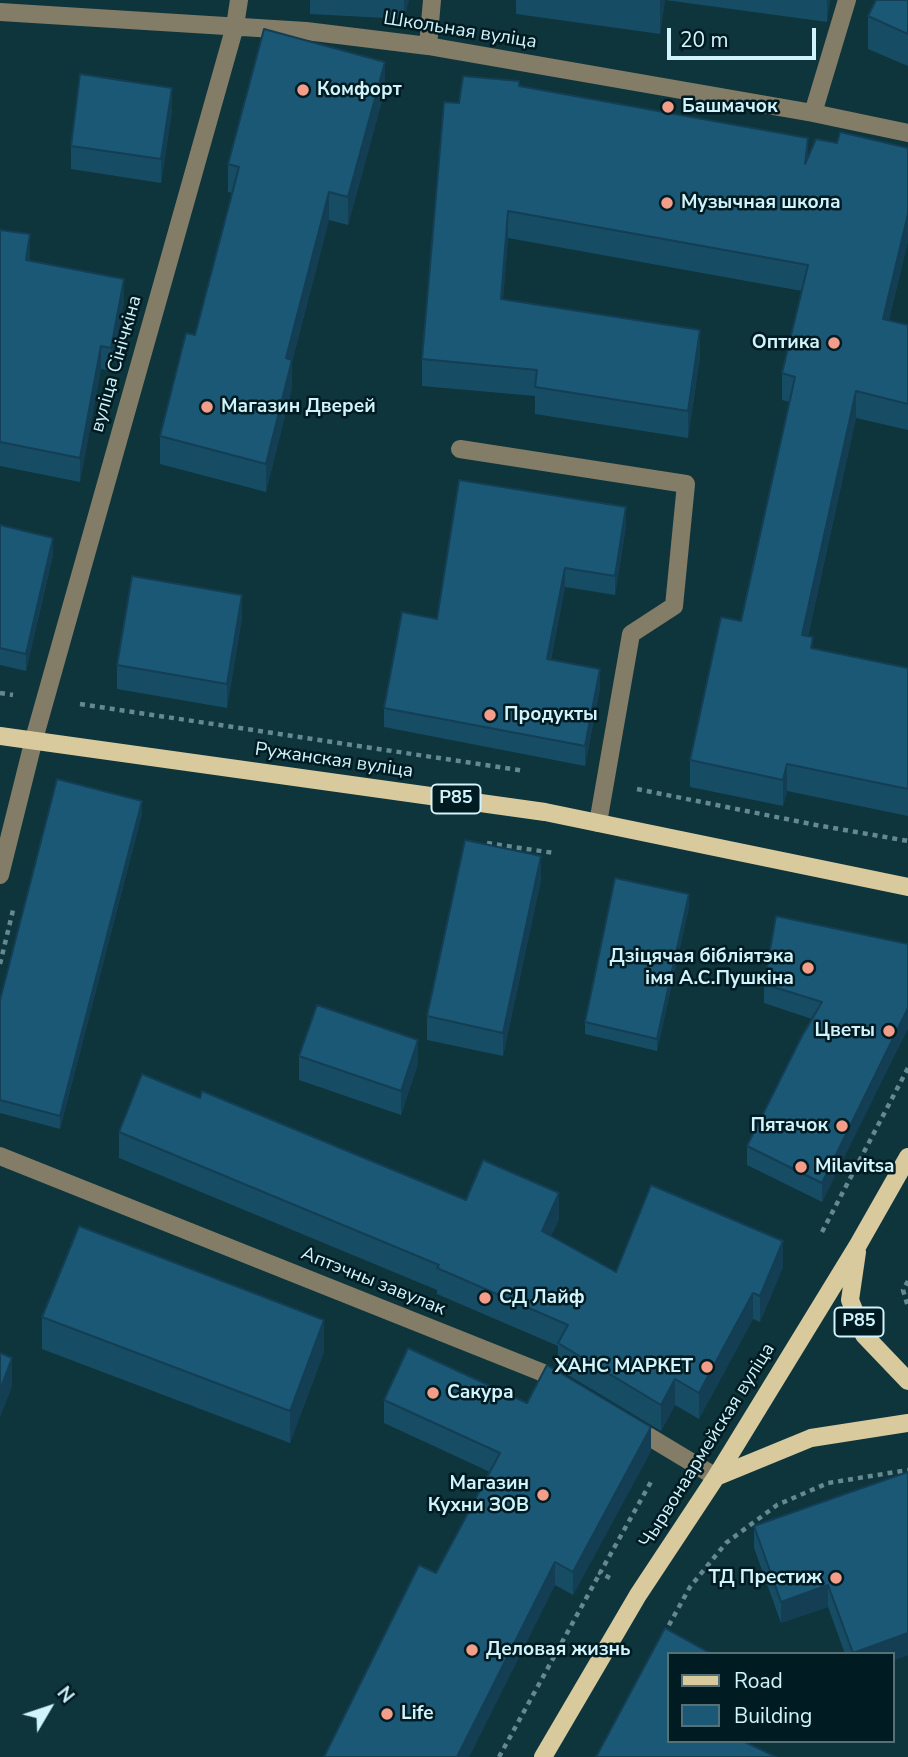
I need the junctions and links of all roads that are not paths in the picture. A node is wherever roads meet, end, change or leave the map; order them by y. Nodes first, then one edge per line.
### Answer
1 (239, 0) edge
2 (432, 0) edge
3 (847, 0) edge
4 (0, 12) edge
5 (234, 26) junction
6 (428, 46) junction
7 (813, 113) junction
8 (908, 133) edge
9 (460, 449) dead end
10 (0, 736) edge
11 (34, 739) junction
12 (598, 822) junction
13 (0, 875) edge
14 (908, 887) edge
15 (0, 1156) edge
16 (908, 1157) edge
17 (858, 1245) junction
18 (908, 1381) edge
19 (576, 1393) edge
20 (622, 1421) edge
21 (908, 1423) edge
22 (716, 1477) junction
23 (543, 1757) edge

1 - 5 street, вуліца Сінічкіна
2 - 6 street
3 - 7 street
4 - 5 street, Школьная вуліца
5 - 6 street, Школьная вуліца
5 - 11 street, вуліца Сінічкіна
6 - 7 street, Школьная вуліца
7 - 8 street, Школьная вуліца
9 - 12 street
10 - 11 main road, Ружанская вуліца / Р85
11 - 12 main road, Ружанская вуліца / Р85
11 - 13 street, вуліца Сінічкіна
12 - 14 main road, Ружанская вуліца / Р85
15 - 19 street, Аптэчны завулак
16 - 17 main road, Чырвонаармейская вуліца / Р85
17 - 18 main road, Р85
17 - 22 main road, Чырвонаармейская вуліца
20 - 22 street
21 - 22 main road
22 - 23 main road, Чырвонаармейская вуліца

